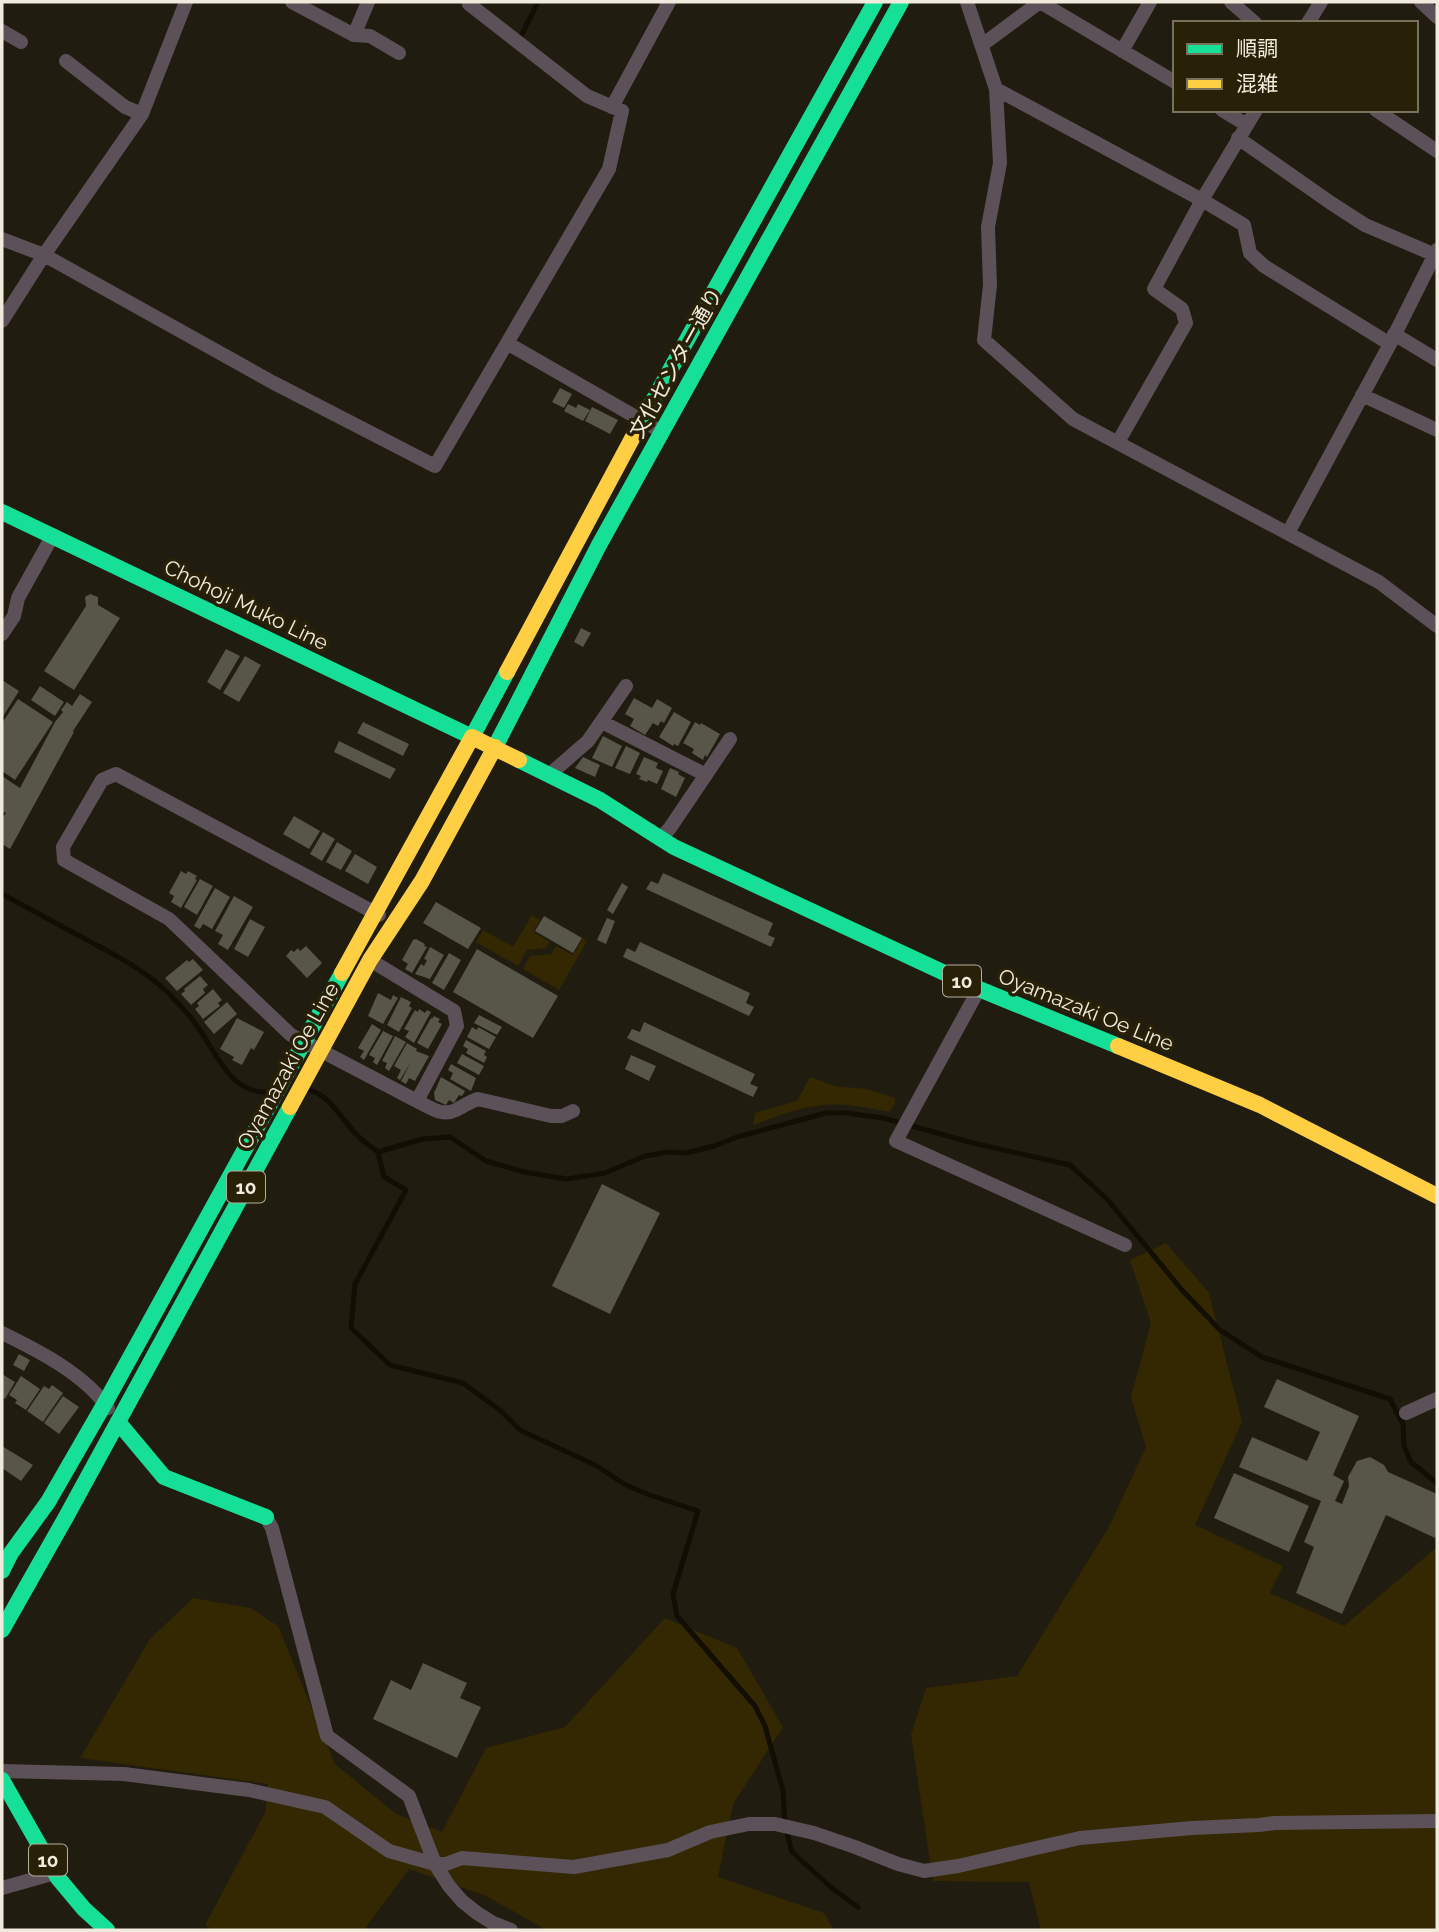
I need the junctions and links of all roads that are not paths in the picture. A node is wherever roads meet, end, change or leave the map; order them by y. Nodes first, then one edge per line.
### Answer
1 (186, 2) edge
2 (292, 2) edge
3 (369, 2) edge
4 (470, 2) edge
5 (670, 2) edge
6 (875, 2) edge
7 (901, 2) edge
8 (967, 2) edge
9 (1040, 2) edge
10 (1150, 2) edge
11 (1231, 2) edge
12 (1321, 2) edge
13 (1421, 2) edge
14 (1437, 17) edge
15 (1253, 21) edge
16 (1309, 21) edge
17 (2, 31) edge
18 (354, 35) junction
19 (21, 42) dead end
20 (982, 45) junction
21 (1122, 51) junction
22 (399, 52) dead end
23 (66, 61) dead end
24 (1173, 81) edge
25 (996, 89) junction
26 (612, 107) junction
27 (1225, 112) edge
28 (1255, 112) edge
29 (1379, 112) edge
30 (142, 114) junction
31 (1247, 125) junction
32 (1238, 138) junction
33 (1437, 151) edge
34 (1202, 200) junction
35 (2, 239) edge
36 (1436, 253) edge
37 (44, 255) junction
38 (2, 321) edge
39 (1392, 339) junction
40 (507, 343) junction
41 (1437, 360) edge
42 (1362, 395) junction
43 (642, 421) junction
44 (1437, 430) edge
45 (662, 432) junction
46 (1118, 442) junction
47 (2, 512) edge
48 (1288, 533) junction
49 (53, 535) junction
50 (1437, 626) edge
51 (2, 634) edge
52 (626, 685) dead end
53 (602, 722) junction
54 (472, 737) junction
55 (730, 739) dead end
56 (495, 747) junction
57 (549, 775) junction
58 (706, 775) junction
59 (660, 839) junction
60 (375, 913) junction
61 (393, 922) junction
62 (370, 960) junction
63 (979, 989) junction
64 (304, 1042) junction
65 (321, 1050) junction
66 (417, 1101) junction
67 (573, 1111) dead end
68 (1437, 1196) edge
69 (1125, 1245) dead end
70 (2, 1333) edge
71 (1437, 1399) edge
72 (104, 1403) junction
73 (1406, 1413) dead end
74 (118, 1422) junction
75 (266, 1517) joint
76 (2, 1571) edge
77 (2, 1630) edge
78 (2, 1770) edge
79 (2, 1780) edge
80 (1437, 1821) edge
81 (435, 1864) junction
82 (55, 1873) junction
83 (2, 1888) edge
84 (107, 1930) edge
85 (511, 1930) edge

1 - 30 street
2 - 18 street
3 - 18 street
4 - 26 street
5 - 26 street
6 - 43 main road, 文化センター通り
7 - 45 main road, 文化センター通り
8 - 20 street
9 - 20 street
9 - 21 street
10 - 21 street
11 - 15 street
12 - 16 street
13 - 14 street
17 - 19 street
18 - 22 street
20 - 25 street
21 - 24 street
23 - 30 street
25 - 34 street
25 - 46 street
26 - 40 street
27 - 31 street
28 - 31 street
29 - 33 street
30 - 37 street
31 - 32 street
32 - 34 street
32 - 36 street
34 - 39 street
34 - 46 street
35 - 37 street
36 - 39 street
37 - 38 street
37 - 40 street
39 - 41 street
39 - 42 street
40 - 43 street
42 - 44 street
42 - 48 street
43 - 45 street
43 - 54 main road, 文化センター通り
45 - 56 main road, 文化センター通り
46 - 48 street
47 - 49 main road, Chohoji Muko Line
48 - 50 street
49 - 51 street
49 - 54 main road, Chohoji Muko Line
52 - 53 street
53 - 57 street
53 - 58 street
54 - 56 main road, Oyamazaki Oe Line / 10
54 - 60 main road, Oyamazaki Oe Line / 10
55 - 58 street
56 - 57 main road, Oyamazaki Oe Line / 10
56 - 61 main road, Oyamazaki Oe Line / 10
57 - 59 main road, Oyamazaki Oe Line / 10
58 - 59 street
59 - 63 main road, Oyamazaki Oe Line / 10
60 - 61 street
60 - 64 main road, Oyamazaki Oe Line / 10
60 - 64 street
61 - 62 main road, Oyamazaki Oe Line / 10
62 - 65 main road, Oyamazaki Oe Line / 10
62 - 66 street
63 - 68 main road, Oyamazaki Oe Line / 10
63 - 69 street
64 - 65 street
64 - 72 main road, Oyamazaki Oe Line / 10
65 - 66 street
65 - 74 main road, Oyamazaki Oe Line / 10
66 - 67 street
70 - 72 street
71 - 73 street
72 - 74 street
72 - 76 main road, Oyamazaki Oe Line / 10
74 - 75 main road
74 - 77 main road, Oyamazaki Oe Line / 10
75 - 81 street
78 - 81 street
79 - 82 main road, 10
80 - 81 street
81 - 85 street
82 - 83 street
82 - 84 main road, 10

